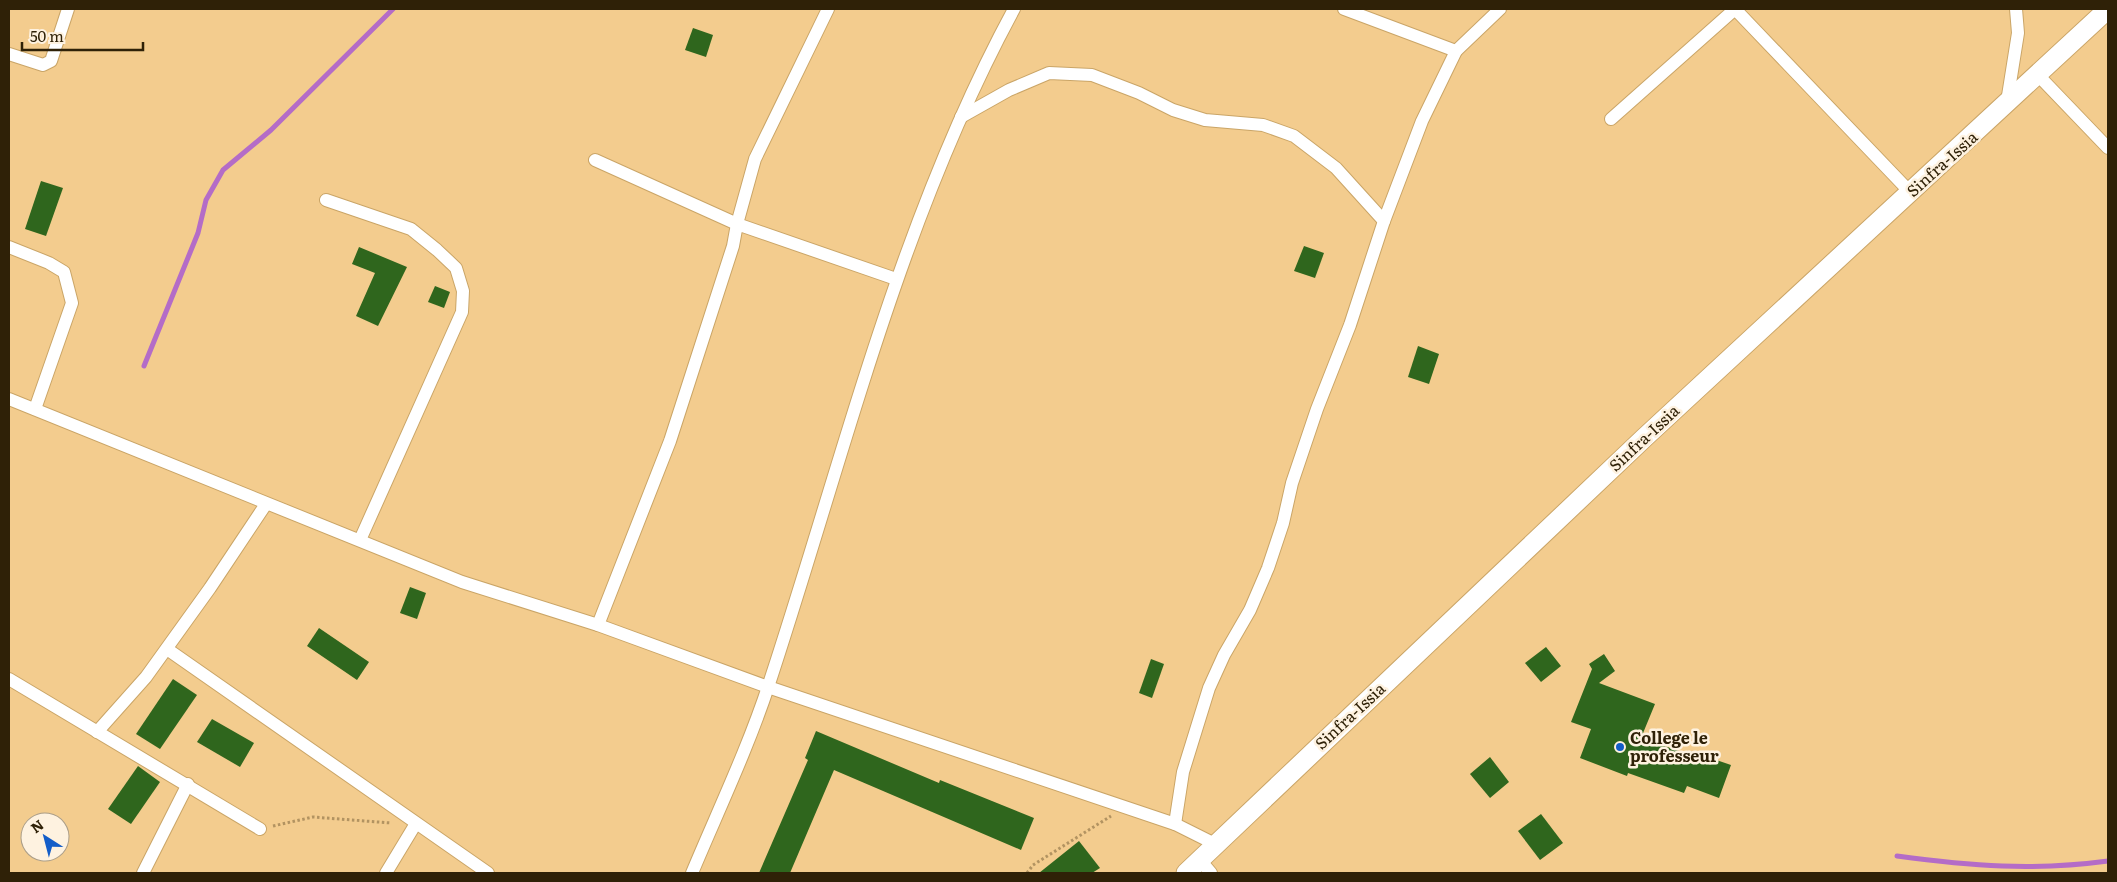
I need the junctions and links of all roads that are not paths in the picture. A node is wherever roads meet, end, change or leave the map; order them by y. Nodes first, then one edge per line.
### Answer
1 (68, 9) edge
2 (828, 9) edge
3 (1014, 9) edge
4 (1344, 9) edge
5 (1500, 9) edge
6 (1735, 9) edge
7 (2016, 9) edge
8 (2108, 9) edge
9 (1456, 51) junction
10 (9, 54) edge
11 (2037, 74) junction
12 (2007, 105) junction
13 (961, 117) junction
14 (1611, 119) dead end
15 (2108, 148) edge
16 (595, 160) dead end
17 (1910, 192) junction
18 (326, 200) dead end
19 (1384, 221) junction
20 (737, 224) junction
21 (9, 247) edge
22 (896, 279) junction
23 (9, 398) edge
24 (35, 410) junction
25 (266, 504) junction
26 (360, 540) junction
27 (598, 625) junction
28 (166, 649) junction
29 (9, 678) edge
30 (768, 687) junction
31 (97, 732) junction
32 (188, 784) junction
33 (1175, 824) junction
34 (415, 825) junction
35 (260, 829) road end
36 (1215, 844) junction
37 (1205, 867) edge
38 (143, 873) edge
39 (386, 873) edge
40 (488, 873) edge
41 (692, 873) edge
42 (1186, 873) edge

1 - 10 street
2 - 20 street
3 - 13 street
4 - 9 street
5 - 9 street
6 - 14 street
6 - 17 street
7 - 12 street
8 - 11 main road, Sinfra-Issia
9 - 19 street
11 - 12 main road, Sinfra-Issia
11 - 15 street
12 - 17 main road, Sinfra-Issia
13 - 19 street
13 - 22 street
16 - 20 street
17 - 36 main road, Sinfra-Issia
18 - 26 street
19 - 33 street
20 - 22 street
20 - 27 street
21 - 24 street
22 - 30 street
23 - 24 street
24 - 25 street
25 - 26 street
25 - 28 street
26 - 27 street
27 - 30 street
28 - 31 street
28 - 34 street
29 - 31 street
30 - 33 street
30 - 41 street
31 - 32 street
32 - 35 street
32 - 38 street
33 - 36 street
34 - 39 street
34 - 40 street
36 - 37 main road, Sinfra-Issia
37 - 42 main road, Sinfra-Issia

